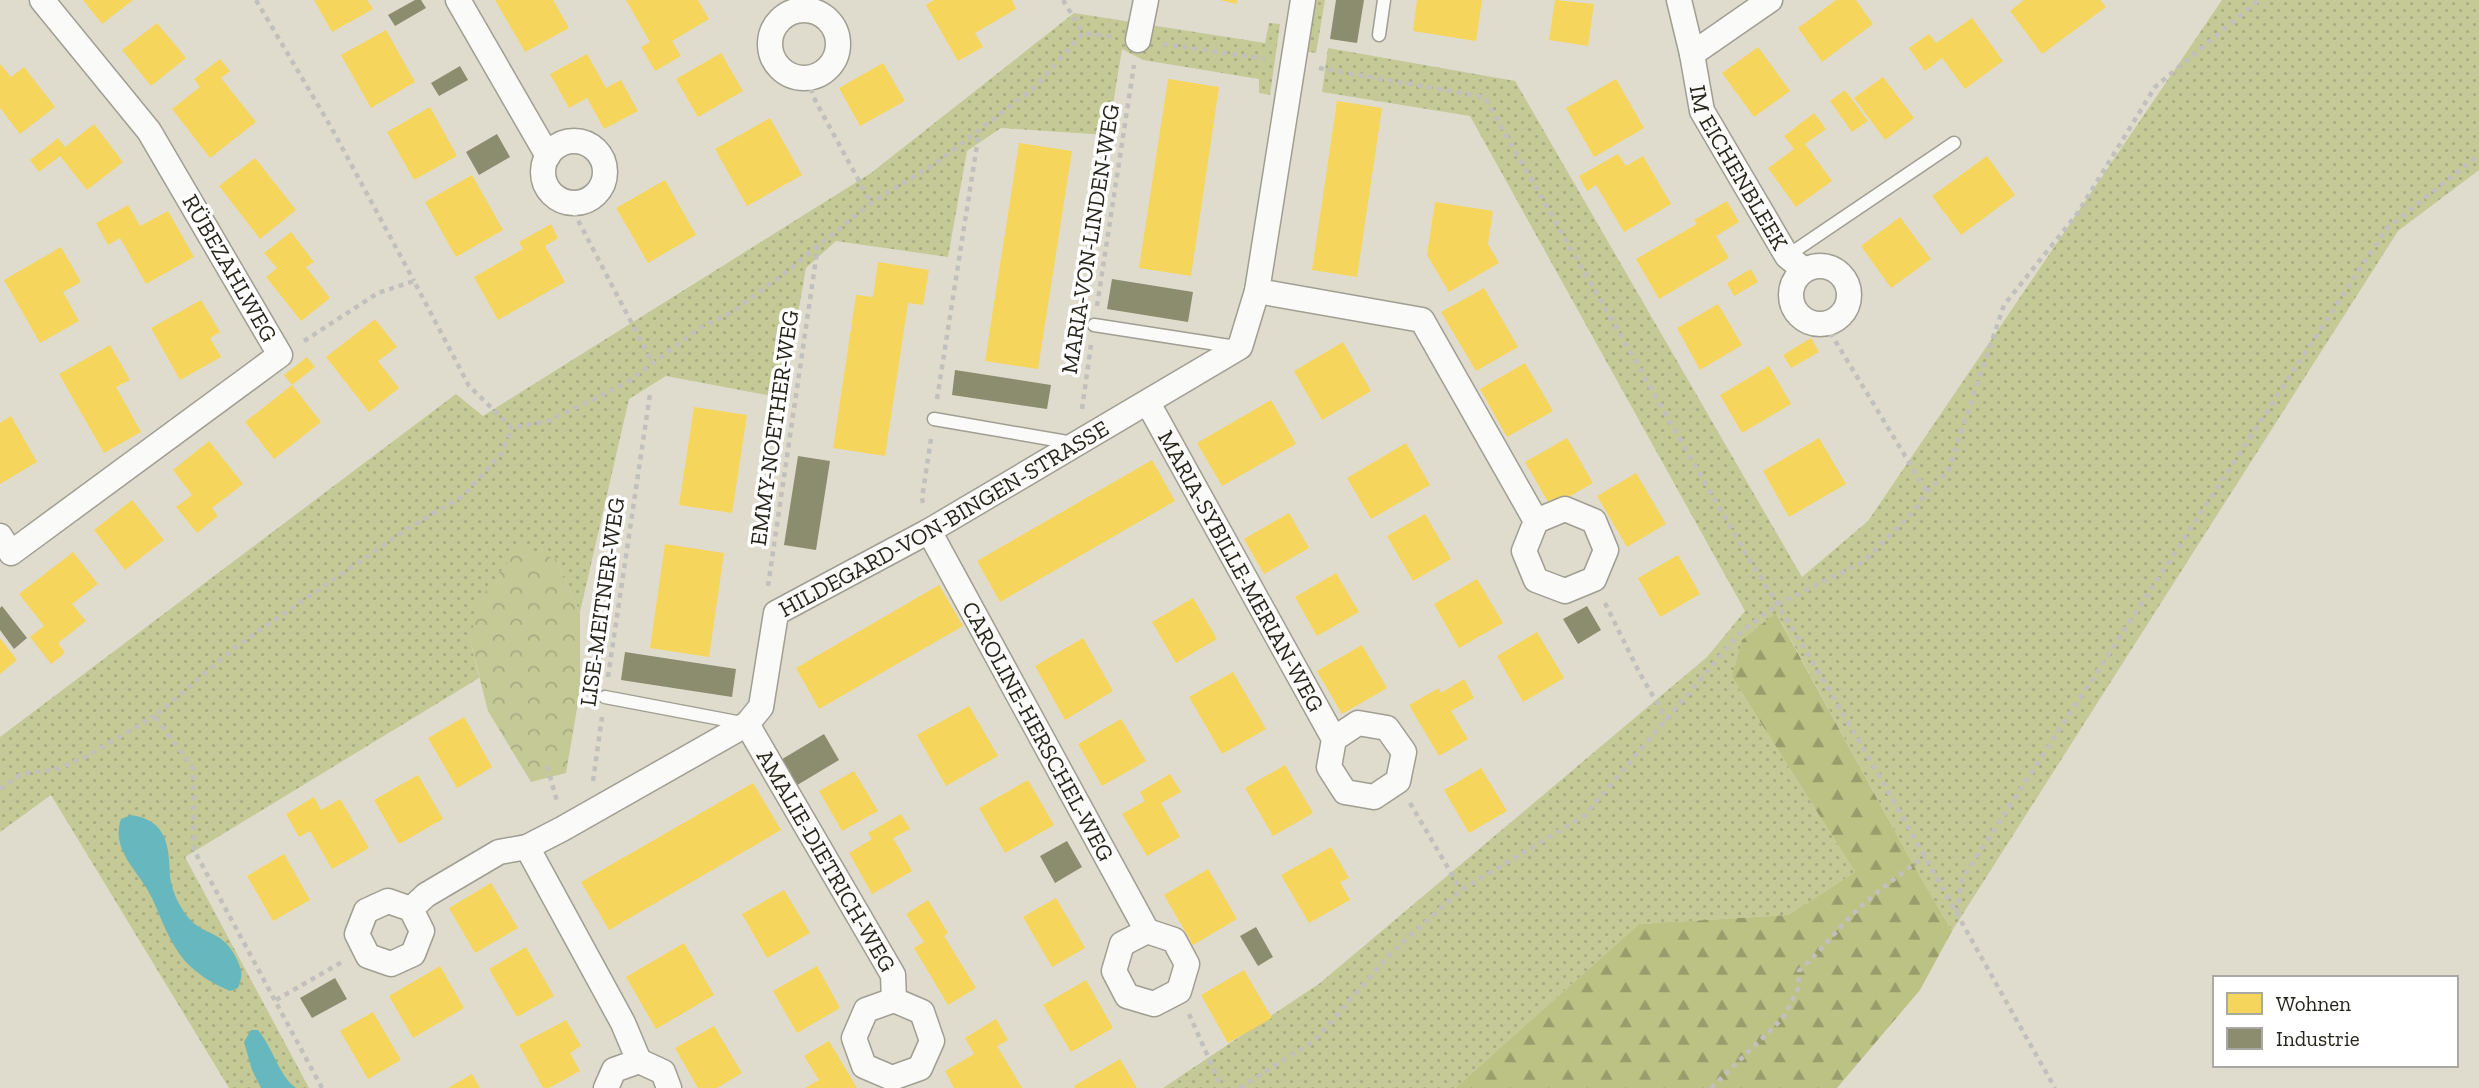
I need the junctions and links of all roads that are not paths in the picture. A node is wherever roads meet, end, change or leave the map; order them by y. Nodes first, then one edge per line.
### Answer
1 (42, 0) edge
2 (458, 0) edge
3 (1146, 0) edge
4 (1303, 0) edge
5 (1384, 0) edge
6 (1679, 0) edge
7 (1770, 0) edge
8 (773, 10) edge
9 (1379, 35) dead end
10 (1138, 40) road end
11 (1692, 54) junction
12 (1954, 143) dead end
13 (548, 156) junction
14 (1796, 262) junction
15 (1257, 291) junction
16 (1094, 325) road end
17 (1240, 347) junction
18 (1148, 403) junction
19 (934, 419) road end
20 (1076, 443) junction
21 (1536, 521) junction
22 (929, 531) junction
23 (0, 536) edge
24 (605, 697) road end
25 (747, 724) junction
26 (1334, 739) junction
27 (527, 847) junction
28 (411, 909) junction
29 (1147, 931) junction
30 (894, 1000) dead end
31 (639, 1061) junction
32 (606, 1088) edge
33 (670, 1088) edge

1 - 23 street, RÜBEZAHLWEG
2 - 13 street
3 - 10 street
4 - 15 street
5 - 9 lane
6 - 11 street, IM EICHENBLEEK
7 - 11 street, IM EICHENBLEEK
8 - 8 street
11 - 14 street, IM EICHENBLEEK
12 - 14 lane
13 - 13 street
14 - 14 street, IM EICHENBLEEK
15 - 17 street
15 - 21 street
16 - 17 lane
17 - 18 street, HILDEGARD-VON-BINGEN-STRASSE
18 - 20 street, HILDEGARD-VON-BINGEN-STRASSE
18 - 26 street, MARIA-SYBILLE-MERIAN-WEG
19 - 20 lane
20 - 22 street, HILDEGARD-VON-BINGEN-STRASSE
21 - 21 street
22 - 25 street, HILDEGARD-VON-BINGEN-STRASSE
22 - 29 street, CAROLINE-HERSCHEL-WEG
24 - 25 lane
25 - 27 street
25 - 30 street, AMALIE-DIETRICH-WEG
26 - 26 street, MARIA-SYBILLE-MERIAN-WEG
27 - 28 street
27 - 31 street
28 - 28 street
29 - 29 street
31 - 32 street
31 - 33 street

